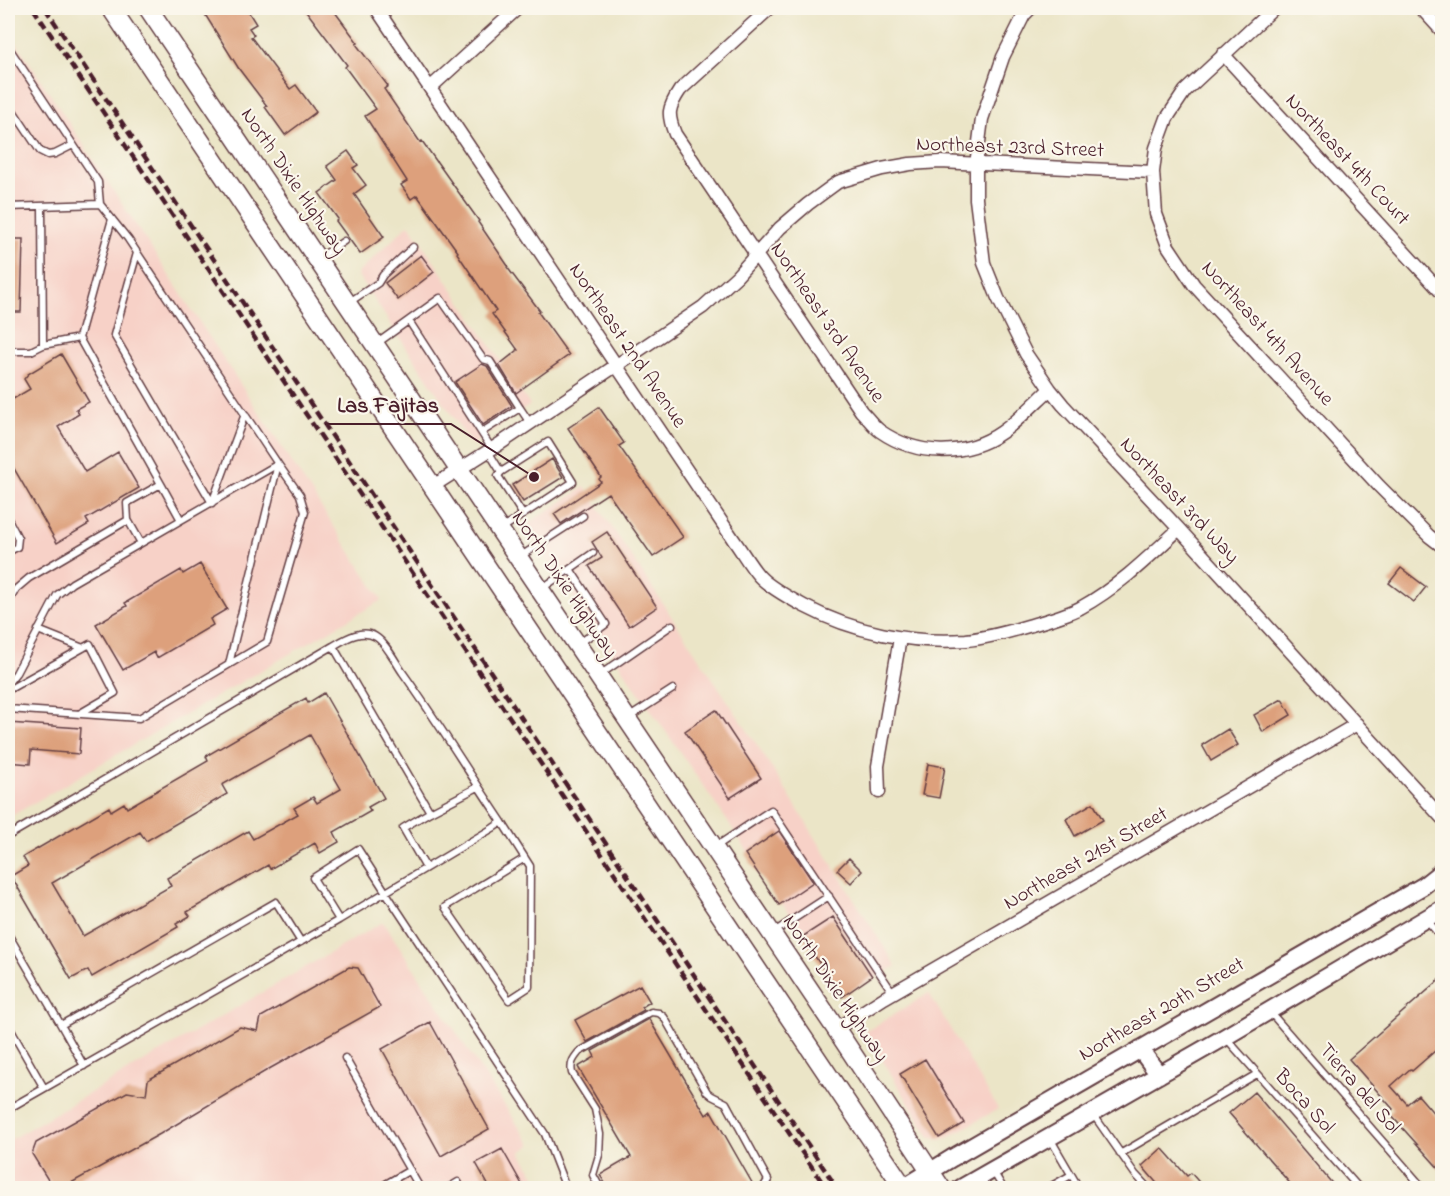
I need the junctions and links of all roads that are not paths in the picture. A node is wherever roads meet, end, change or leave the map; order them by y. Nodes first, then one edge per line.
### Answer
1 (111, 8) edge
2 (148, 8) edge
3 (376, 8) edge
4 (518, 8) edge
5 (770, 8) edge
6 (1031, 8) edge
7 (1274, 8) edge
8 (1421, 8) edge
9 (1443, 31) edge
10 (8, 49) edge
11 (1223, 54) junction
12 (430, 88) junction
13 (8, 103) edge
14 (73, 145) junction
15 (976, 165) junction
16 (1153, 172) junction
17 (100, 204) junction
18 (42, 206) junction
19 (8, 207) edge
20 (112, 219) junction
21 (344, 241) dead end
22 (413, 247) dead end
23 (137, 253) junction
24 (756, 254) junction
25 (318, 260) junction
26 (1443, 293) edge
27 (347, 303) junction
28 (409, 321) junction
29 (79, 338) junction
30 (43, 345) junction
31 (375, 345) junction
32 (8, 351) edge
33 (616, 365) junction
34 (1050, 389) junction
35 (520, 408) junction
36 (245, 414) junction
37 (530, 423) junction
38 (482, 432) junction
39 (490, 450) junction
40 (278, 464) junction
41 (459, 470) junction
42 (501, 472) junction
43 (161, 484) junction
44 (433, 486) junction
45 (212, 503) junction
46 (523, 515) junction
47 (583, 516) dead end
48 (8, 519) edge
49 (128, 520) junction
50 (181, 520) junction
51 (1179, 529) junction
52 (499, 530) junction
53 (141, 543) junction
54 (1443, 546) edge
55 (8, 552) edge
56 (593, 553) dead end
57 (518, 558) junction
58 (570, 568) junction
59 (540, 590) junction
60 (8, 603) edge
61 (672, 625) dead end
62 (38, 630) junction
63 (900, 638) junction
64 (577, 645) junction
65 (333, 646) junction
66 (82, 648) junction
67 (229, 664) junction
68 (598, 676) junction
69 (8, 683) edge
70 (673, 689) dead end
71 (8, 690) edge
72 (8, 709) edge
73 (78, 714) junction
74 (627, 719) junction
75 (1357, 724) junction
76 (478, 787) junction
77 (879, 792) dead end
78 (681, 800) junction
79 (430, 812) junction
80 (655, 817) junction
81 (1443, 818) edge
82 (502, 822) junction
83 (8, 836) edge
84 (713, 848) junction
85 (525, 858) junction
86 (426, 868) junction
87 (1443, 872) edge
88 (386, 892) junction
89 (829, 896) junction
90 (1443, 909) edge
91 (1426, 919) junction
92 (339, 920) junction
93 (8, 934) edge
94 (771, 934) junction
95 (1443, 938) edge
96 (301, 942) junction
97 (893, 993) junction
98 (1270, 1011) junction
99 (61, 1024) junction
100 (8, 1025) edge
101 (836, 1029) junction
102 (1225, 1037) junction
103 (1140, 1049) junction
104 (345, 1058) dead end
105 (84, 1066) junction
106 (1257, 1074) junction
107 (1159, 1075) junction
108 (44, 1088) junction
109 (8, 1109) edge
110 (1093, 1114) junction
111 (1050, 1138) junction
112 (1120, 1154) junction
113 (410, 1170) junction
114 (993, 1170) junction
115 (930, 1172) junction
116 (1071, 1175) junction
117 (1061, 1185) edge
118 (380, 1188) edge
119 (420, 1188) edge
120 (448, 1188) edge
121 (461, 1188) edge
122 (566, 1188) edge
123 (600, 1188) edge
124 (763, 1188) edge
125 (903, 1188) edge
126 (941, 1188) edge
127 (961, 1188) edge
128 (1004, 1188) edge
129 (1048, 1188) edge
130 (1079, 1188) edge
131 (1148, 1188) edge
132 (1359, 1188) edge
133 (1423, 1188) edge

1 - 44 main road
2 - 25 main road, North Dixie Highway
3 - 12 street, Northeast 2nd Avenue
4 - 12 street
5 - 24 street, Northeast 3rd Avenue
6 - 15 street, Northeast 3rd Way
7 - 11 street, Northeast 4th Avenue
8 - 9 street
10 - 14 lane
11 - 16 street, Northeast 4th Avenue
11 - 26 street, Northeast 4th Court
12 - 33 street, Northeast 2nd Avenue
13 - 14 lane
14 - 17 lane
15 - 16 street, Northeast 23rd Street
15 - 24 street, Northeast 23rd Street
15 - 34 street, Northeast 3rd Way
16 - 54 street, Northeast 4th Avenue
17 - 18 lane
17 - 20 lane
18 - 19 lane
18 - 30 lane
20 - 23 lane
20 - 29 lane
21 - 25 lane
22 - 27 lane
23 - 36 lane
23 - 45 lane
24 - 33 street, Northeast 23rd Street
24 - 34 street, Northeast 3rd Avenue
25 - 27 main road, North Dixie Highway
27 - 31 main road, North Dixie Highway
28 - 31 lane
28 - 35 lane
28 - 38 lane
29 - 30 lane
29 - 43 lane
30 - 32 lane
31 - 41 main road, North Dixie Highway
33 - 37 street, Northeast 23rd Street
33 - 63 street, Northeast 2nd Avenue
34 - 51 street, Northeast 3rd Way
35 - 37 lane
35 - 38 lane
36 - 40 lane
36 - 45 lane
37 - 39 street, Northeast 23rd Street
38 - 39 lane
39 - 41 street, Northeast 23rd Street
39 - 42 lane
40 - 45 lane
40 - 67 lane
40 - 67 lane
41 - 44 street, Northeast 23rd Street
41 - 52 main road, North Dixie Highway
42 - 46 lane
42 - 46 lane
43 - 49 lane
43 - 50 lane
44 - 80 main road
45 - 50 lane
46 - 52 lane
47 - 57 lane
48 - 55 lane
49 - 53 lane
49 - 60 lane
50 - 53 lane
51 - 63 street, Northeast 2nd Avenue
51 - 75 street, Northeast 3rd Way
52 - 57 main road, North Dixie Highway
53 - 62 lane
56 - 58 lane
57 - 59 main road, North Dixie Highway
58 - 59 lane
58 - 64 lane
59 - 64 main road, North Dixie Highway
61 - 68 lane
62 - 66 lane
62 - 69 lane
63 - 77 street
64 - 68 main road, North Dixie Highway
65 - 76 lane
65 - 79 lane
65 - 83 lane
66 - 71 lane
66 - 73 lane
67 - 73 lane
68 - 74 main road, North Dixie Highway
70 - 74 lane
72 - 73 lane
74 - 78 main road, North Dixie Highway
75 - 81 street, Northeast 3rd Way
75 - 97 street, Northeast 21st Street
76 - 79 lane
76 - 82 lane
78 - 80 main road
78 - 84 main road, North Dixie Highway
79 - 86 lane
80 - 125 main road
82 - 85 lane
82 - 86 lane
84 - 89 lane
84 - 94 main road, North Dixie Highway
85 - 85 lane
86 - 88 lane
87 - 103 street, Northeast 20th Street
88 - 92 lane
88 - 92 lane
88 - 122 lane
89 - 94 lane
89 - 97 lane
90 - 91 street
91 - 95 lane
91 - 98 street
92 - 96 lane
93 - 99 lane
94 - 101 main road, North Dixie Highway
96 - 99 lane
96 - 105 lane
97 - 101 street, Northeast 21st Street
98 - 102 street
98 - 133 lane, Tierra del Sol
99 - 105 lane
100 - 108 lane
101 - 115 main road, North Dixie Highway
102 - 106 lane, Boca Sol
102 - 107 street
103 - 107 street
103 - 115 street, Northeast 20th Street
104 - 113 lane
105 - 108 lane
106 - 112 lane
106 - 132 lane, Boca Sol
107 - 110 street
108 - 109 lane
110 - 111 street
110 - 112 lane
111 - 114 street
111 - 116 lane
112 - 131 lane
113 - 118 lane
113 - 119 lane
114 - 127 street
114 - 128 lane
115 - 125 street, Northeast 20th Street
115 - 126 main road, North Dixie Highway
116 - 117 lane
116 - 130 lane
117 - 129 lane
120 - 121 lane
123 - 124 lane

